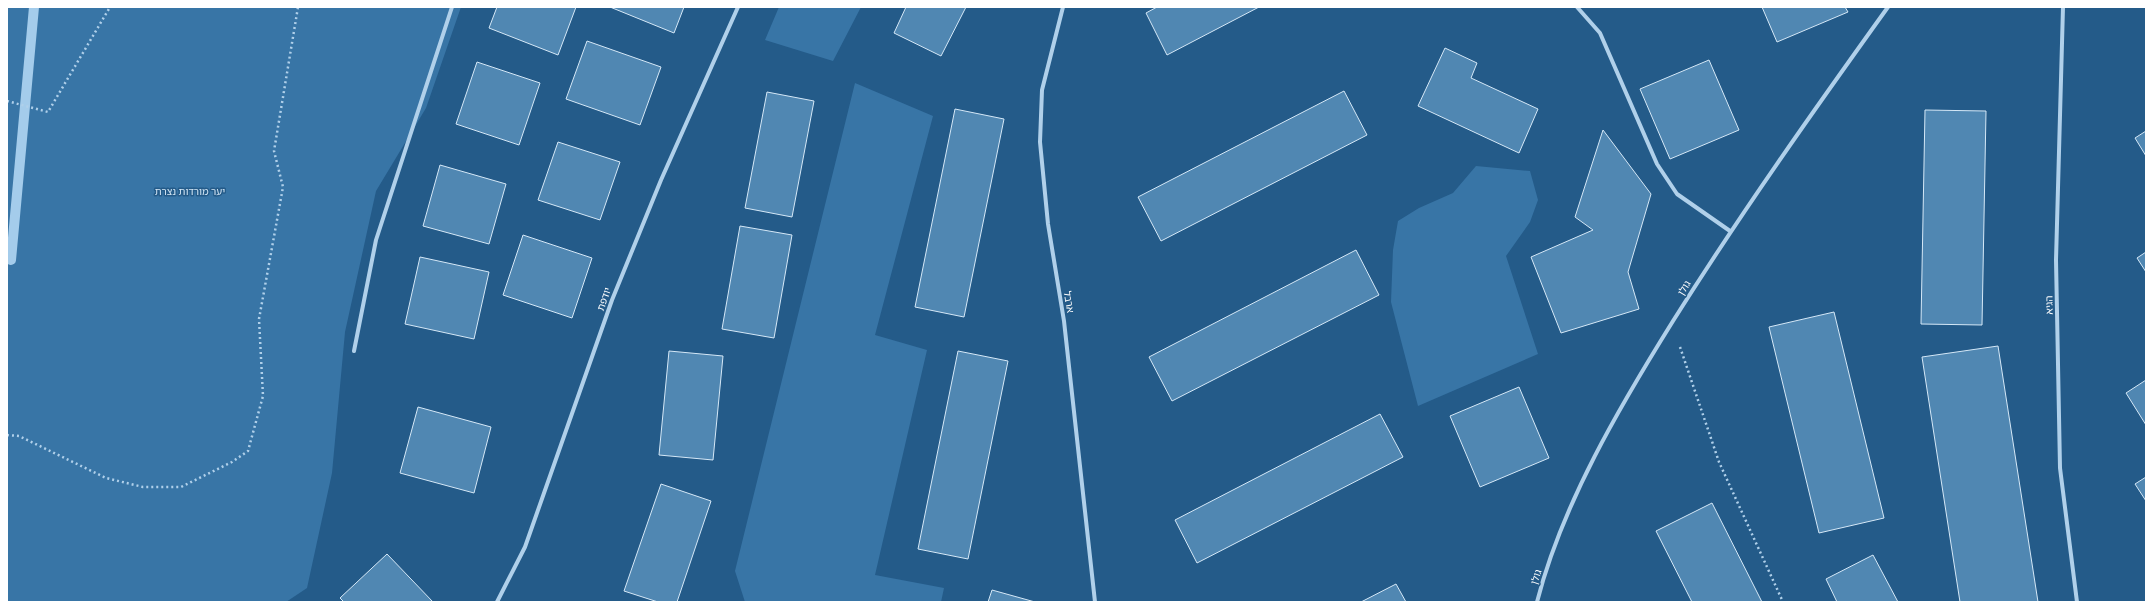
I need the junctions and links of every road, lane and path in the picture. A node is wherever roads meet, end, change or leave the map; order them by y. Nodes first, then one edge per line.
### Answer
1 (110, 7) edge
2 (298, 7) edge
3 (452, 7) edge
4 (738, 7) edge
5 (1063, 7) edge
6 (1577, 7) edge
7 (1888, 7) edge
8 (2063, 7) edge
9 (7, 102) edge
10 (1730, 231) junction
11 (1672, 322) junction
12 (354, 351) dead end
13 (7, 434) edge
14 (497, 602) edge
15 (1095, 602) edge
16 (1537, 602) edge
17 (1783, 602) edge
18 (2077, 602) edge

1 - 9 path
2 - 13 path
3 - 12 street
4 - 14 street, יודפת
5 - 15 street, ארבל
6 - 10 street
7 - 10 street, גולן
8 - 18 street, הגיא
10 - 11 street, גולן
11 - 16 street, גולן
11 - 17 path

